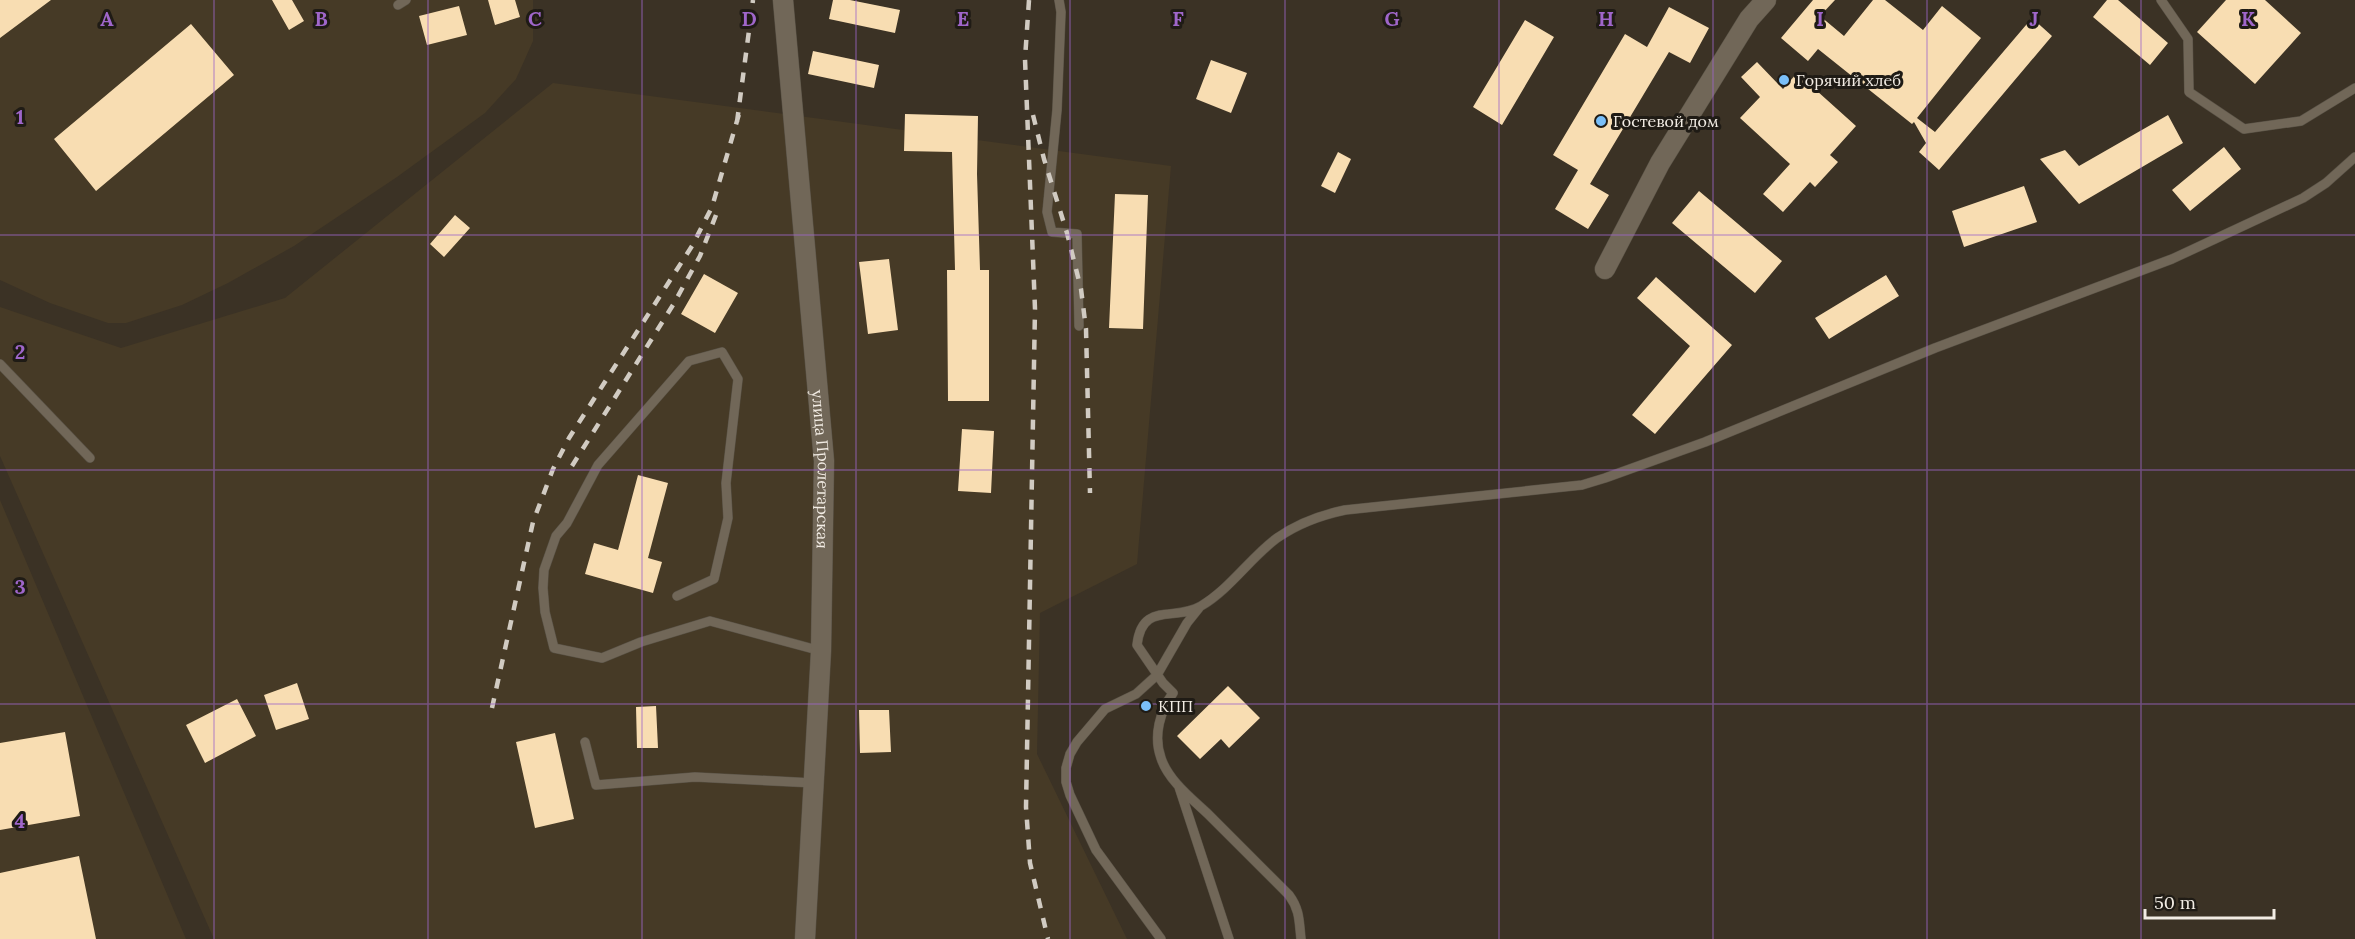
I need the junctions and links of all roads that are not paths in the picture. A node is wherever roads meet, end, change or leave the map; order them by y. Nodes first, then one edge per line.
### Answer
1 (783, 0) edge
2 (1059, 0) edge
3 (1753, 0) edge
4 (1766, 0) edge
5 (2161, 0) edge
6 (1749, 20) junction
7 (2355, 88) edge
8 (2355, 157) edge
9 (1605, 269) dead end
10 (1078, 326) dead end
11 (0, 364) edge
12 (90, 458) dead end
13 (677, 596) dead end
14 (1199, 608) junction
15 (821, 651) junction
16 (1157, 675) junction
17 (585, 742) dead end
18 (814, 783) junction
19 (1178, 784) junction
20 (805, 939) edge
21 (1161, 939) edge
22 (1229, 939) edge
23 (1301, 939) edge

1 - 15 street, улица Пролетарская
2 - 10 lane
3 - 6 street
4 - 6 street
5 - 7 lane
6 - 9 street
8 - 14 lane
11 - 12 lane
13 - 15 lane
14 - 16 lane
14 - 16 lane
15 - 18 street, улица Пролетарская
16 - 19 lane
16 - 21 lane
17 - 18 lane
18 - 20 street, улица Пролетарская
19 - 22 lane
19 - 23 lane

